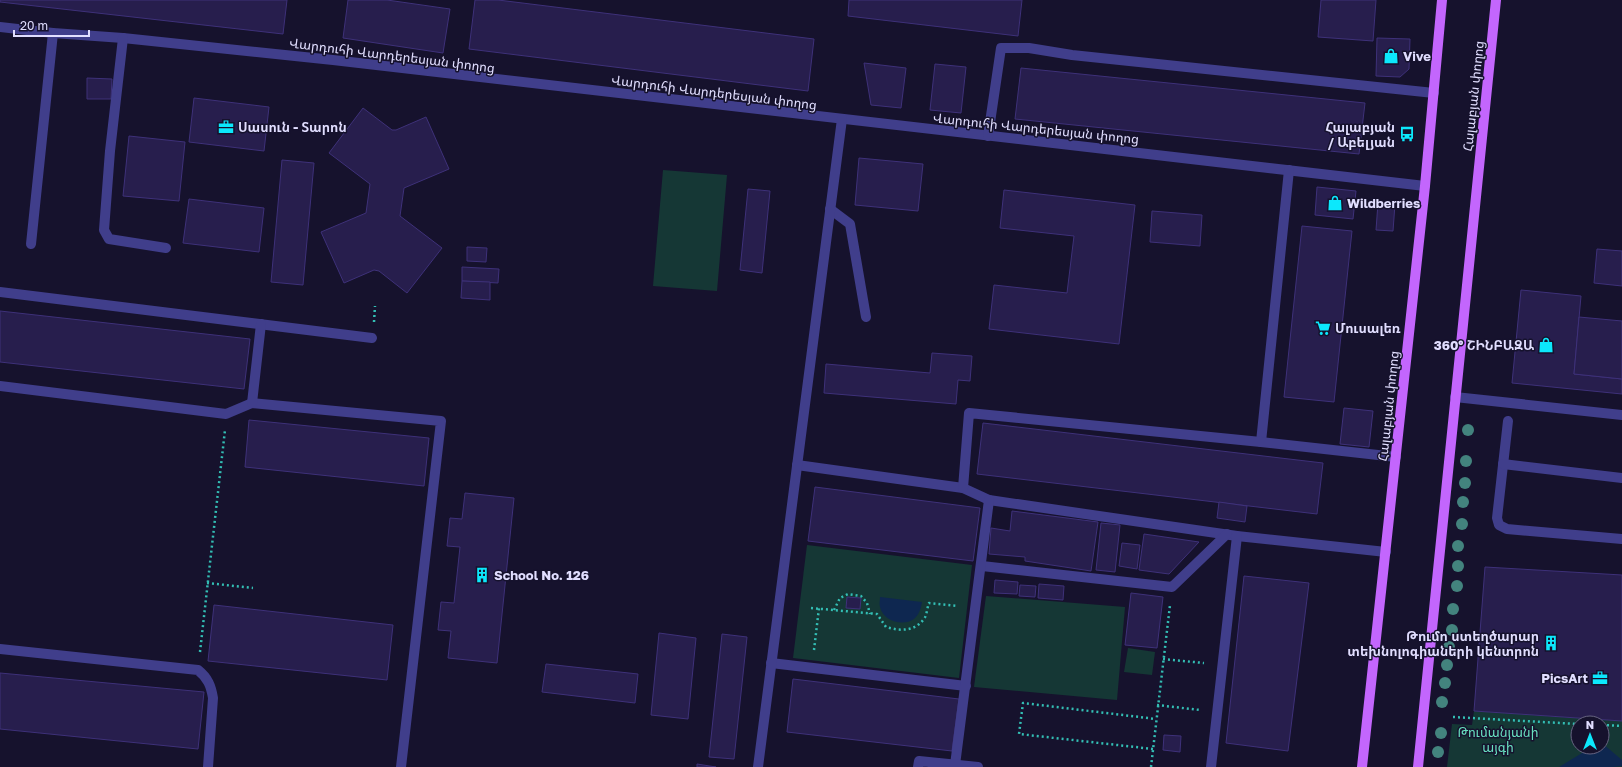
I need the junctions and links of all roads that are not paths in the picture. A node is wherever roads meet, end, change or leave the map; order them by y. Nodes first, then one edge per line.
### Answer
1 (1442, 0) edge
2 (1496, 0) edge
3 (0, 28) edge
4 (53, 33) junction
5 (123, 38) junction
6 (1434, 93) junction
7 (842, 120) junction
8 (988, 136) junction
9 (1289, 170) junction
10 (1425, 186) junction
11 (830, 209) junction
12 (31, 244) dead end
13 (166, 248) dead end
14 (0, 292) edge
15 (866, 317) dead end
16 (261, 324) junction
17 (372, 338) dead end
18 (0, 386) edge
19 (1455, 397) junction
20 (252, 403) junction
21 (1622, 415) edge
22 (1508, 421) dead end
23 (1261, 442) junction
24 (1396, 457) junction
25 (1503, 464) junction
26 (797, 465) junction
27 (1622, 478) edge
28 (963, 488) junction
29 (989, 500) junction
30 (1232, 535) junction
31 (1622, 539) edge
32 (1386, 552) junction
33 (982, 566) junction
34 (0, 649) edge
35 (771, 663) junction
36 (966, 686) junction
37 (955, 765) junction
38 (208, 767) edge
39 (401, 767) edge
40 (758, 767) edge
41 (918, 767) edge
42 (978, 767) edge
43 (1211, 767) edge
44 (1362, 767) edge
45 (1418, 767) edge

1 - 6 main road, Հալաբյան փողոց
2 - 19 main road, Հալաբյան փողոց
3 - 4 street, Վարդուհի Վարդերեսյան փողոց
4 - 5 street, Վարդուհի Վարդերեսյան փողոց
4 - 12 street
5 - 7 street, Վարդուհի Վարդերեսյան փողոց
5 - 13 street
6 - 8 street
6 - 10 main road, Հալաբյան փողոց
7 - 8 street, Վարդուհի Վարդերեսյան փողոց
7 - 11 street
8 - 9 street, Վարդուհի Վարդերեսյան փողոց
9 - 10 street, Վարդուհի Վարդերեսյան փողոց
9 - 23 street
10 - 24 main road, Հալաբյան փողոց
11 - 15 street
11 - 26 street
14 - 16 street
16 - 17 street
16 - 20 street
18 - 20 street
19 - 21 street
19 - 45 main road, Հալաբյան փողոց
20 - 39 street
22 - 25 street
23 - 24 street
23 - 28 street
24 - 32 main road, Հալաբյան փողոց
25 - 27 street
25 - 31 street
26 - 28 street
26 - 35 street
28 - 29 street
29 - 30 street
29 - 33 street
30 - 32 street
30 - 33 street
30 - 43 street
32 - 44 main road, Հալաբյան փողոց
33 - 36 street
34 - 38 street
35 - 36 street
35 - 40 street
36 - 37 street
37 - 41 street
37 - 42 street

